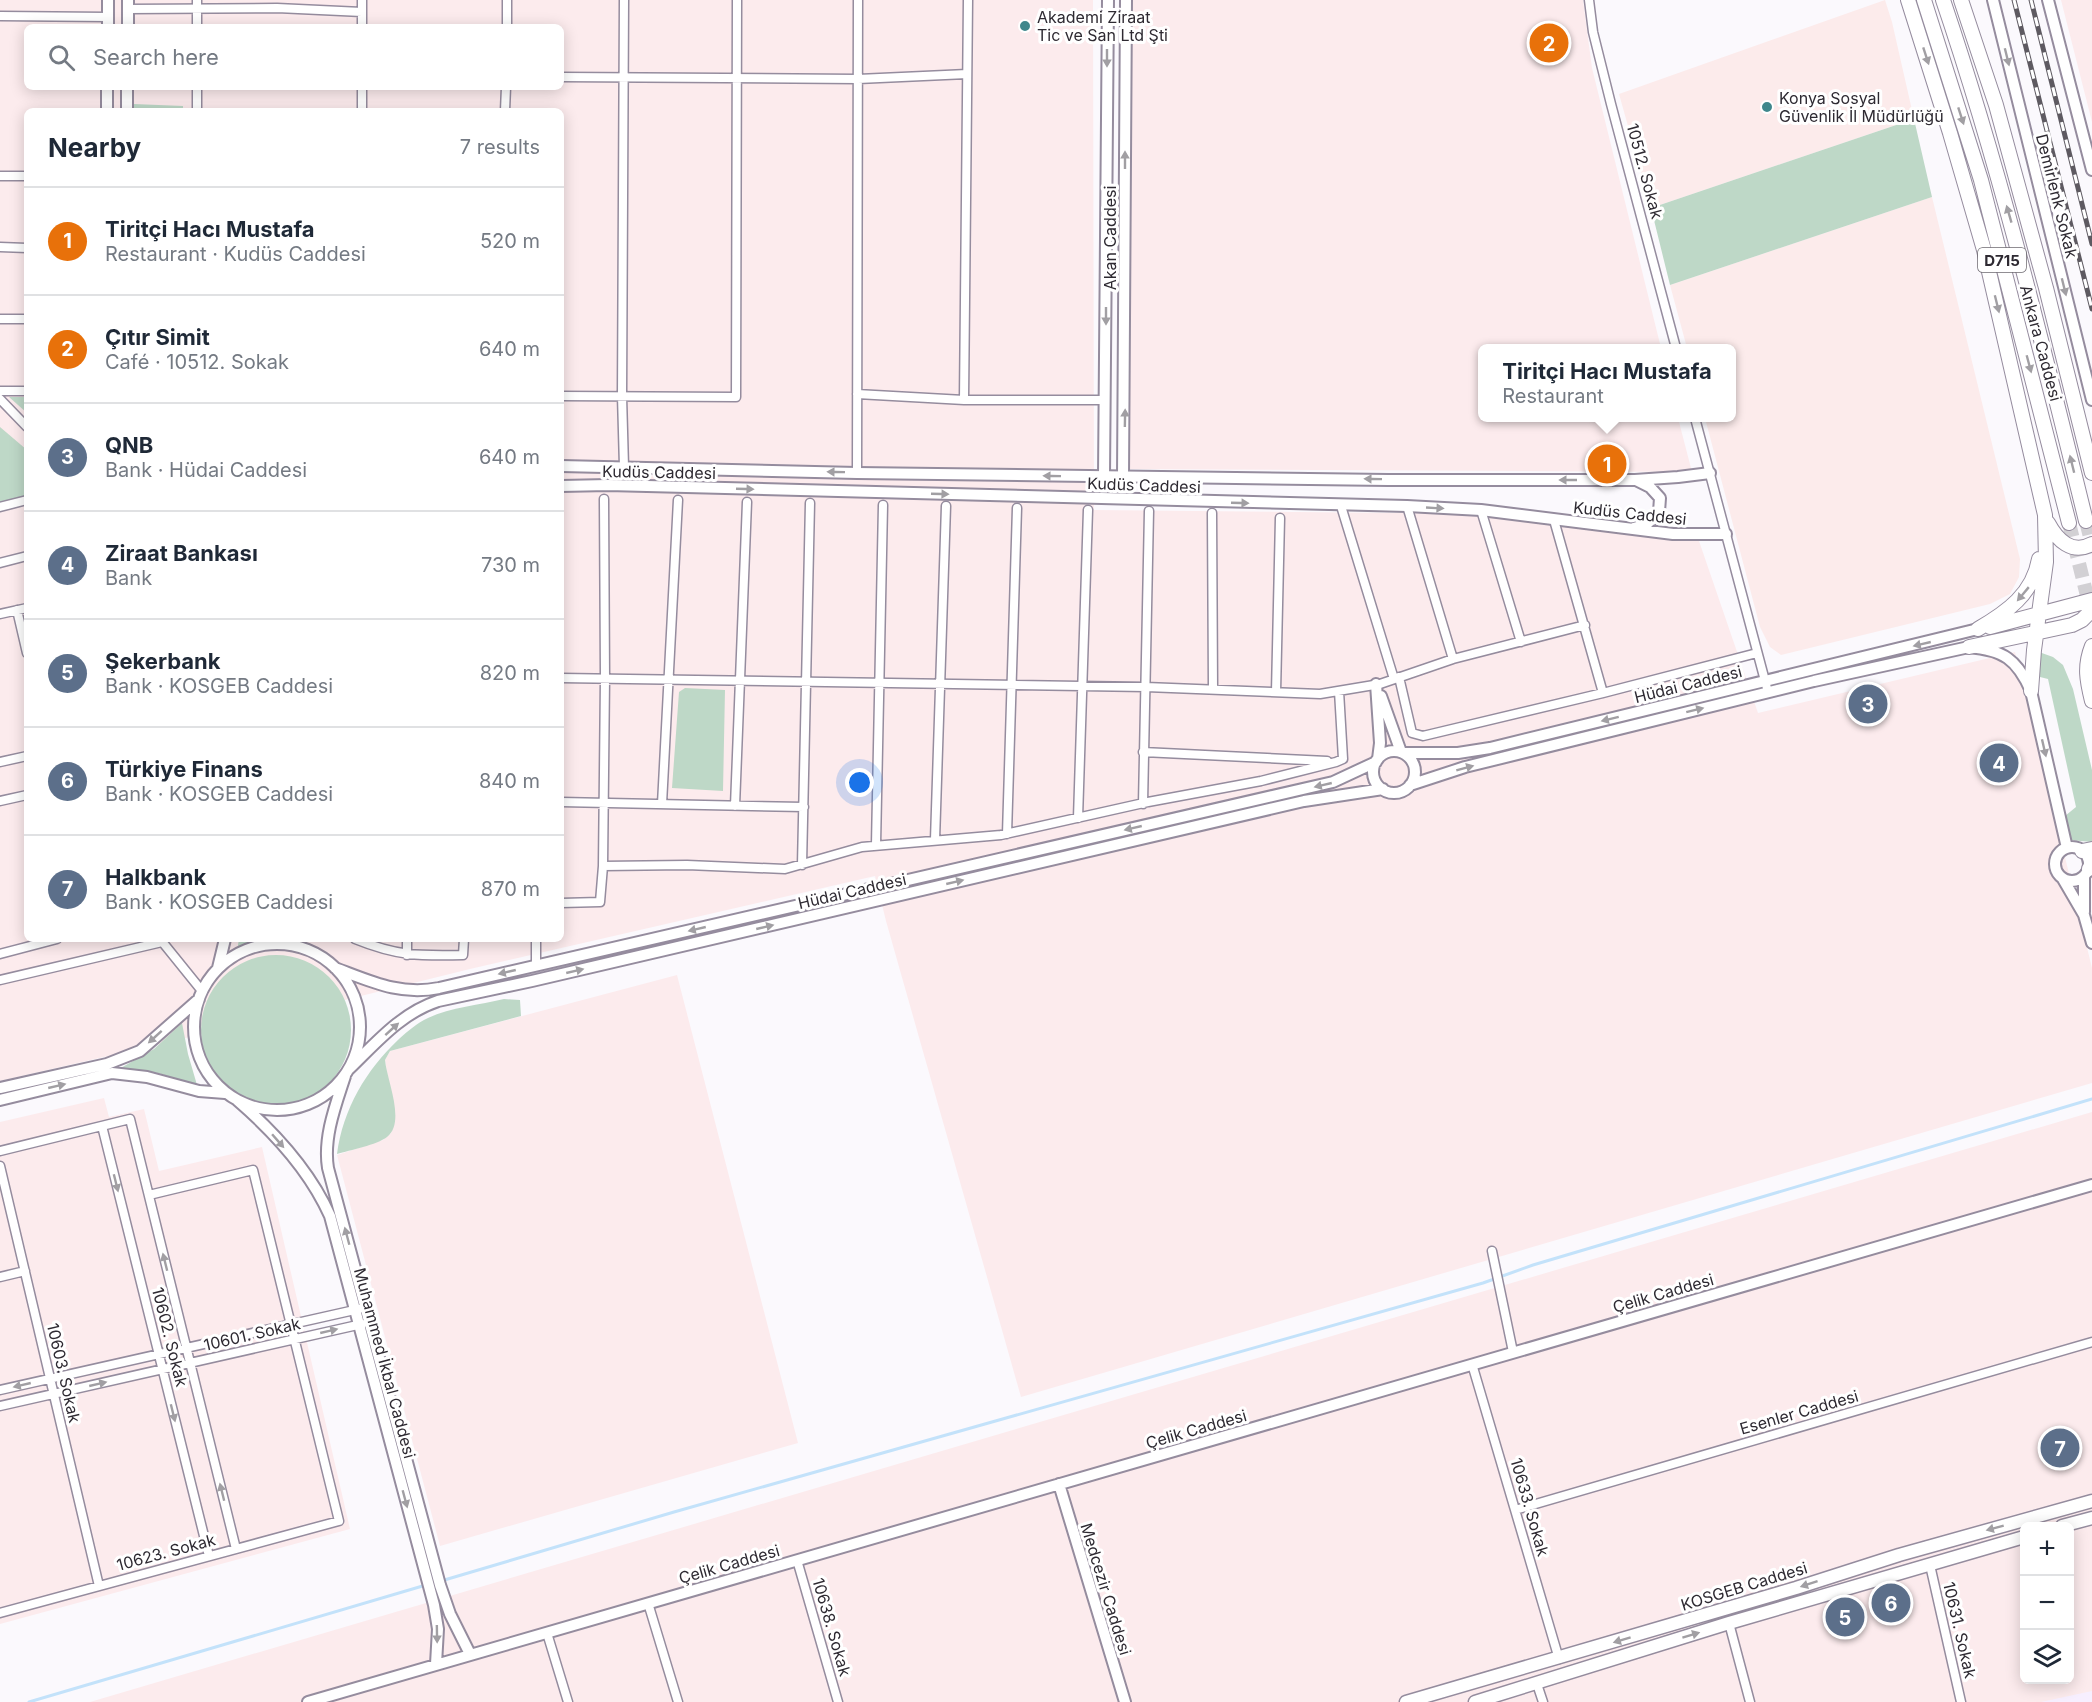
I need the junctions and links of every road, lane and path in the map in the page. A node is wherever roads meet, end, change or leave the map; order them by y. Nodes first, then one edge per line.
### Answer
1 (108, 0) edge
2 (362, 0) edge
3 (507, 0) edge
4 (624, 0) edge
5 (737, 0) edge
6 (858, 0) edge
7 (968, 0) edge
8 (1108, 0) edge
9 (1126, 0) edge
10 (1589, 0) edge
11 (1908, 0) edge
12 (1924, 0) edge
13 (1943, 0) edge
14 (1960, 0) edge
15 (1993, 0) edge
16 (2048, 0) edge
17 (128, 4) edge
18 (197, 4) edge
19 (277, 4) edge
20 (362, 12) junction
21 (0, 16) edge
22 (108, 22) edge
23 (128, 24) edge
24 (197, 24) edge
25 (362, 24) edge
26 (507, 24) edge
27 (967, 75) junction
28 (564, 76) edge
29 (624, 76) junction
30 (737, 78) junction
31 (858, 79) junction
32 (107, 90) edge
33 (127, 90) edge
34 (197, 90) edge
35 (362, 90) edge
36 (506, 90) edge
37 (107, 108) edge
38 (127, 108) edge
39 (197, 108) edge
40 (362, 108) edge
41 (506, 108) edge
42 (2092, 170) edge
43 (0, 176) edge
44 (24, 176) edge
45 (0, 247) edge
46 (24, 248) edge
47 (0, 319) edge
48 (24, 320) edge
49 (1676, 344) edge
50 (0, 391) edge
51 (24, 391) edge
52 (857, 394) junction
53 (564, 396) edge
54 (622, 396) junction
55 (0, 399) edge
56 (964, 400) junction
57 (1105, 400) junction
58 (2092, 400) edge
59 (1696, 422) edge
60 (24, 425) edge
61 (564, 466) edge
62 (624, 467) junction
63 (857, 473) junction
64 (1710, 473) junction
65 (2092, 473) edge
66 (1104, 476) junction
67 (1123, 477) junction
68 (2037, 477) junction
69 (1636, 479) junction
70 (564, 486) edge
71 (604, 499) dead end
72 (678, 500) dead end
73 (24, 501) edge
74 (747, 502) dead end
75 (810, 503) dead end
76 (883, 505) dead end
77 (946, 506) dead end
78 (1341, 506) junction
79 (1407, 506) junction
80 (0, 507) edge
81 (1017, 508) dead end
82 (1088, 510) dead end
83 (1481, 510) junction
84 (1149, 511) dead end
85 (1212, 513) dead end
86 (2045, 515) junction
87 (1280, 518) dead end
88 (1554, 520) junction
89 (2086, 520) tunnel mouth
90 (2069, 523) tunnel mouth
91 (1631, 529) junction
92 (1726, 534) junction
93 (2092, 544) edge
94 (24, 557) edge
95 (0, 563) edge
96 (2092, 600) edge
97 (24, 609) edge
98 (17, 610) junction
99 (2092, 610) edge
100 (0, 614) edge
101 (2039, 614) junction
102 (1585, 625) junction
103 (1978, 629) junction
104 (2037, 633) junction
105 (24, 640) edge
106 (1521, 642) junction
107 (2092, 646) edge
108 (1969, 647) junction
109 (1757, 653) junction
110 (1453, 659) junction
111 (2092, 665) edge
112 (564, 678) edge
113 (605, 678) junction
114 (1397, 678) junction
115 (670, 679) junction
116 (741, 680) junction
117 (806, 681) junction
118 (1765, 681) junction
119 (879, 682) junction
120 (940, 683) junction
121 (1011, 684) junction
122 (1376, 684) junction
123 (1082, 686) junction
124 (1146, 687) junction
125 (2089, 687) junction
126 (1213, 689) junction
127 (1339, 691) junction
128 (2031, 691) junction
129 (1276, 692) junction
130 (1768, 692) junction
131 (1603, 693) junction
132 (2092, 702) edge
133 (1143, 752) junction
134 (1402, 753) junction
135 (24, 757) edge
136 (1377, 760) junction
137 (0, 762) edge
138 (1336, 762) junction
139 (1410, 786) junction
140 (1383, 789) junction
141 (24, 796) edge
142 (0, 801) edge
143 (564, 802) edge
144 (604, 803) junction
145 (662, 804) junction
146 (1143, 804) junction
147 (735, 806) junction
148 (804, 807) junction
149 (1078, 818) junction
150 (1007, 834) junction
151 (935, 840) junction
152 (876, 845) junction
153 (2067, 848) junction
154 (2087, 850) edge
155 (802, 865) junction
156 (603, 866) junction
157 (2088, 870) edge
158 (2063, 879) junction
159 (564, 903) edge
160 (2084, 915) junction
161 (46, 942) edge
162 (153, 942) edge
163 (162, 942) edge
164 (224, 942) edge
165 (300, 942) edge
166 (362, 942) edge
167 (407, 942) edge
168 (464, 942) edge
169 (536, 942) edge
170 (2092, 943) edge
171 (0, 954) edge
172 (407, 955) junction
173 (321, 957) junction
174 (536, 966) junction
175 (334, 968) junction
176 (217, 970) junction
177 (0, 980) edge
178 (201, 995) junction
179 (347, 1072) junction
180 (0, 1088) edge
181 (225, 1093) junction
182 (0, 1100) edge
183 (237, 1100) junction
184 (102, 1126) junction
185 (0, 1151) edge
186 (0, 1166) edge
187 (2092, 1185) edge
188 (149, 1196) junction
189 (1492, 1251) dead end
190 (25, 1271) junction
191 (0, 1276) edge
192 (360, 1308) junction
193 (364, 1323) junction
194 (291, 1324) junction
195 (295, 1339) junction
196 (2092, 1342) edge
197 (187, 1348) junction
198 (1514, 1352) junction
199 (159, 1354) junction
200 (190, 1363) junction
201 (1472, 1364) junction
202 (162, 1369) junction
203 (50, 1379) junction
204 (0, 1390) edge
205 (54, 1394) junction
206 (0, 1407) edge
207 (1059, 1484) junction
208 (2092, 1501) edge
209 (1515, 1510) junction
210 (2092, 1518) edge
211 (2074, 1523) edge
212 (2020, 1538) edge
213 (236, 1549) junction
214 (209, 1556) junction
215 (427, 1559) junction
216 (797, 1560) junction
217 (1930, 1565) junction
218 (99, 1586) junction
219 (648, 1603) junction
220 (0, 1613) edge
221 (1729, 1623) junction
222 (547, 1633) junction
223 (470, 1654) junction
224 (1559, 1659) junction
225 (436, 1664) junction
226 (1537, 1684) junction
227 (308, 1702) edge
228 (568, 1702) edge
229 (678, 1702) edge
230 (838, 1702) edge
231 (1125, 1702) edge
232 (1406, 1702) edge
233 (1474, 1702) edge
234 (1543, 1702) edge
235 (1750, 1702) edge
236 (1961, 1702) edge

1 - 22 street
2 - 20 street
3 - 26 street
4 - 29 street
5 - 30 street
6 - 31 street
7 - 27 street
8 -> 57 street, Akan Caddesi
67 -> 9 street, Akan Caddesi
10 - 49 street, 10512. Sokak
11 -> 68 highway
12 -> 90 highway, Ankara Caddesi / D715
89 -> 13 highway, Ankara Caddesi / D715
14 - 65 highway
15 -> 58 street, Demirlenk Sokak
16 - 42 street
17 - 18 street
17 - 23 street
18 - 19 street
18 - 24 street
19 - 20 street
20 - 25 street
21 - 22 street
27 - 31 street
27 - 56 street
28 - 29 street
29 - 30 street
29 - 54 street
30 - 31 street
30 - 54 street
31 - 52 street
32 - 37 street
33 - 38 street
34 - 39 street
35 - 40 street
36 - 41 street
43 - 44 street
45 - 46 street
47 - 48 street
50 - 51 street
52 - 56 street
52 - 63 street
53 - 54 street
54 - 62 street
55 - 60 street
56 - 57 street
57 - 66 street, Akan Caddesi
59 - 64 street
61 - 62 street, Kudüs Caddesi
63 -> 62 street, Kudüs Caddesi
66 -> 63 street, Kudüs Caddesi
64 - 69 street, Kudüs Caddesi
64 - 92 street
66 - 67 street, Kudüs Caddesi
69 -> 67 street, Kudüs Caddesi
68 - 86 highway
68 -> 103 highway
69 - 91 street
70 -> 78 street, Kudüs Caddesi
71 - 113 street
72 - 115 street
73 - 80 street
74 - 116 street
75 - 117 street
76 - 119 street
77 - 120 street
78 - 79 street, Kudüs Caddesi
78 - 114 street
79 -> 83 street, Kudüs Caddesi
79 - 110 street
81 - 121 street
82 - 123 street
83 - 88 street, Kudüs Caddesi
83 - 106 street
84 - 124 street
85 - 126 street
86 - 93 highway
86 - 101 highway
87 - 129 street
88 - 91 street, Kudüs Caddesi
88 - 102 street
91 - 92 street, Kudüs Caddesi
92 - 109 street
94 - 95 street
96 - 101 highway
97 - 98 street
98 - 100 street
98 - 105 street
99 - 104 highway
101 - 103 highway
101 - 104 highway
102 - 106 street
102 - 131 street
103 -> 118 street, Hüdai Caddesi
104 - 108 highway
104 - 128 highway
106 - 110 street
107 - 125 highway
108 - 128 street
108 - 130 street, Hüdai Caddesi
109 - 118 street
109 - 131 street
110 - 114 street
111 - 125 highway
112 - 113 street
113 - 115 street
113 - 144 street
114 - 122 street
114 - 131 street
115 - 116 street
115 - 145 street
116 - 117 street
116 - 147 street
117 - 119 street
117 - 148 street
118 - 130 street
118 -> 134 street, Hüdai Caddesi
119 - 120 street
119 - 152 street
120 - 121 street
120 - 151 street
121 - 123 street
121 - 150 street
122 - 127 street
122 - 134 street
122 - 136 street
123 - 124 street
123 - 149 street
124 - 126 street
124 - 133 street
125 - 132 highway
126 - 129 street
127 - 129 street
127 - 138 street
128 -> 153 street
139 -> 130 street, Hüdai Caddesi
133 - 138 street
133 - 146 street
134 - 136 street
134 - 139 street
135 - 137 street
136 - 140 street
136 -> 174 street, Hüdai Caddesi
138 - 146 street
139 - 140 street
179 -> 140 street, Hüdai Caddesi
141 - 142 street
143 - 144 street
144 - 145 street
144 - 156 street
145 - 147 street
146 - 149 street
147 - 148 street
148 - 155 street
149 - 150 street
150 - 151 street
151 - 152 street
152 - 155 street
153 - 154 street
153 - 158 street
154 - 157 street
155 - 156 street
156 - 159 street
157 - 158 street
157 - 160 street
158 - 160 street
160 - 170 street
161 - 171 street
162 - 177 street
163 - 178 street
164 - 176 street
165 - 173 street
166 - 172 street
167 - 172 street
168 - 172 street
169 - 174 street
173 - 175 street
173 - 176 street
174 -> 175 street, Hüdai Caddesi
175 - 179 street
176 - 178 street
178 -> 180 street
178 - 181 street
179 - 183 street
192 -> 179 street, Muhammed İkbal Caddesi
182 -> 181 street
181 - 183 street
183 -> 192 street, Muhammed İkbal Caddesi
184 - 185 street
184 - 188 street, 10602. Sokak
184 -> 199 street, 10602. Sokak
186 - 190 street, 10603. Sokak
187 - 198 street, Çelik Caddesi
188 - 194 street
197 -> 188 street, 10602. Sokak
189 - 198 street
190 - 191 street
190 - 203 street, 10603. Sokak
192 - 193 street, Muhammed İkbal Caddesi
192 - 194 street, 10601. Sokak
195 -> 193 street, 10601. Sokak
193 - 215 street, Muhammed İkbal Caddesi
194 - 195 street
194 - 197 street, 10601. Sokak
195 - 200 street, 10601. Sokak
195 - 213 street, 10623. Sokak
196 - 209 street, Esenler Caddesi
197 - 199 street, 10601. Sokak
197 - 200 street, 10602. Sokak
198 - 201 street, Çelik Caddesi
199 - 202 street, 10602. Sokak
199 - 203 street, 10601. Sokak
200 - 202 street, 10601. Sokak
213 -> 200 street, 10602. Sokak
201 - 207 street, Çelik Caddesi
201 - 209 street, 10633. Sokak
205 -> 202 street, 10601. Sokak
202 -> 214 street, 10602. Sokak
203 -> 204 street, 10601. Sokak
203 - 205 street, 10603. Sokak
205 - 206 street, 10601. Sokak
205 - 218 street, 10603. Sokak
207 - 216 street, Çelik Caddesi
207 - 231 street, Medcezir Caddesi
208 -> 224 main road, KOSGEB Caddesi
209 - 224 street, 10633. Sokak
210 - 211 main road
212 - 217 main road, KOSGEB Caddesi
213 - 214 street, 10623. Sokak
214 - 218 street, 10623. Sokak
215 - 223 street, Muhammed İkbal Caddesi
215 -> 225 street, Muhammed İkbal Caddesi
216 - 219 street, Çelik Caddesi
216 - 230 street, 10638. Sokak
217 - 221 main road, KOSGEB Caddesi
217 - 236 street, 10631. Sokak
218 - 220 street, 10623. Sokak
219 - 222 street, Çelik Caddesi
219 - 229 street
226 -> 221 main road, KOSGEB Caddesi
221 - 235 street
222 - 223 street, Çelik Caddesi
222 - 228 street
223 - 225 street, Çelik Caddesi
224 - 232 main road, KOSGEB Caddesi
225 - 227 street, Çelik Caddesi
226 - 233 main road, KOSGEB Caddesi
226 - 234 street

